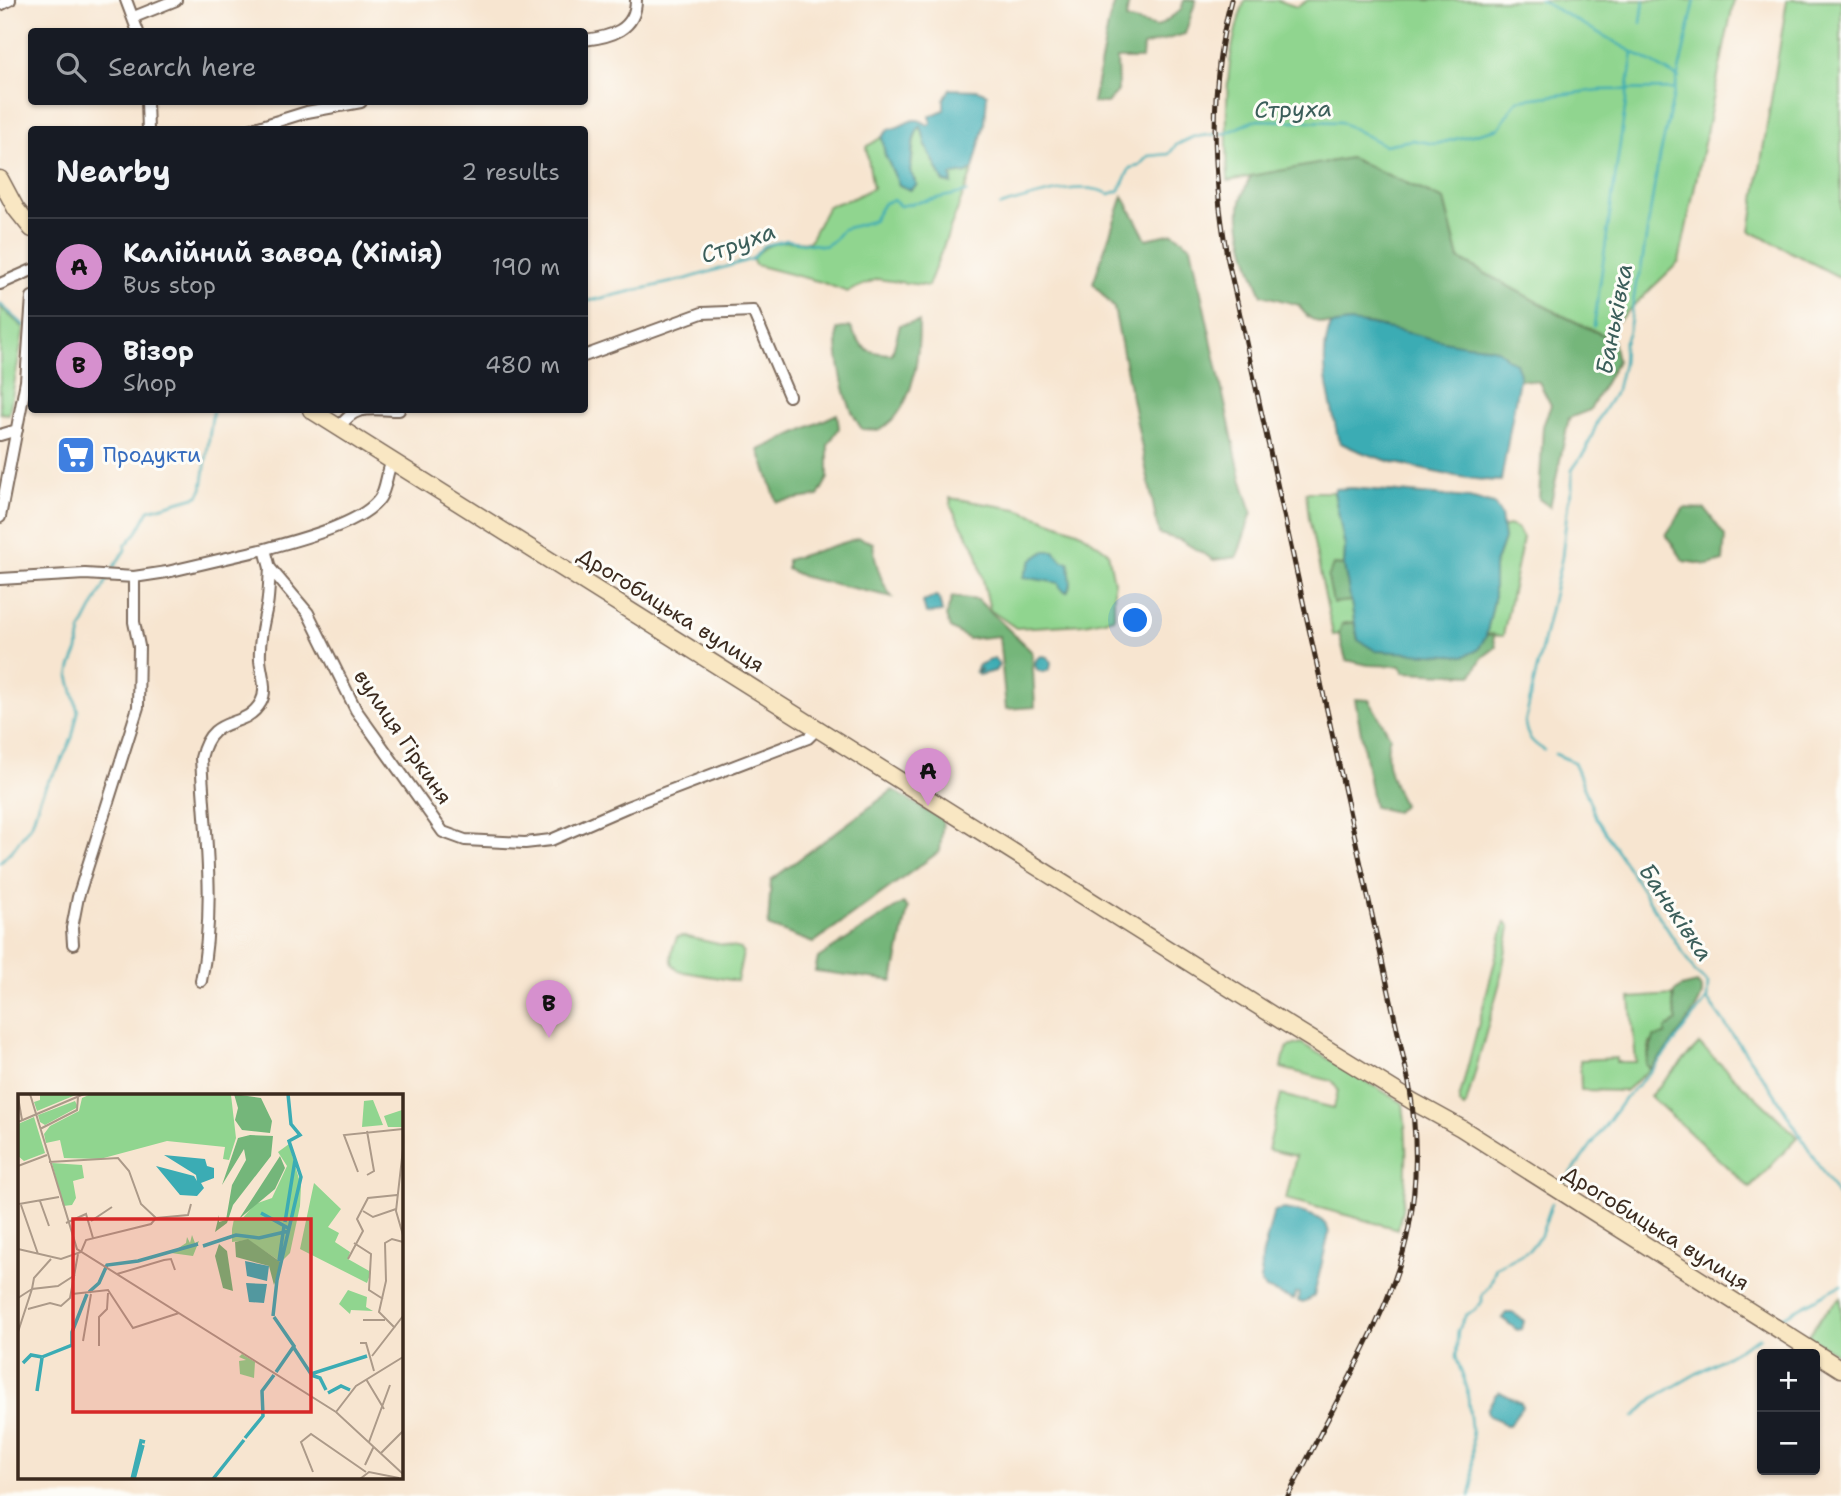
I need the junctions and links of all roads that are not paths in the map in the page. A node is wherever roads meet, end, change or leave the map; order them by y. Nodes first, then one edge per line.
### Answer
1 (10, 0) edge
2 (126, 0) edge
3 (176, 0) edge
4 (636, 0) edge
5 (0, 5) edge
6 (134, 17) junction
7 (137, 28) edge
8 (588, 40) edge
9 (146, 105) edge
10 (345, 105) edge
11 (148, 126) edge
12 (262, 126) edge
13 (0, 179) edge
14 (28, 224) edge
15 (28, 272) edge
16 (0, 284) edge
17 (28, 353) edge
18 (588, 355) edge
19 (789, 396) dead end
20 (316, 413) edge
21 (352, 413) edge
22 (340, 428) junction
23 (17, 430) junction
24 (0, 435) edge
25 (392, 462) junction
26 (0, 517) edge
27 (265, 549) junction
28 (270, 568) junction
29 (134, 577) junction
30 (0, 579) edge
31 (819, 727) junction
32 (73, 944) dead end
33 (201, 981) dead end
34 (1841, 1369) edge

1 - 5 street
2 - 6 street
3 - 6 street
4 - 8 street
6 - 7 street
9 - 11 street
10 - 12 street
13 - 14 street
15 - 16 street
17 - 23 street
18 - 19 street
20 - 22 street, Дрогобицька вулиця
21 - 22 street
22 - 25 street, Дрогобицька вулиця
23 - 24 street
23 - 26 street
25 - 27 street
25 - 31 street, Дрогобицька вулиця
27 - 28 street, вулиця Гіркиня
27 - 29 street
28 - 31 street, вулиця Гіркиня
28 - 33 street
29 - 30 street
29 - 32 street
31 - 34 street, Дрогобицька вулиця

